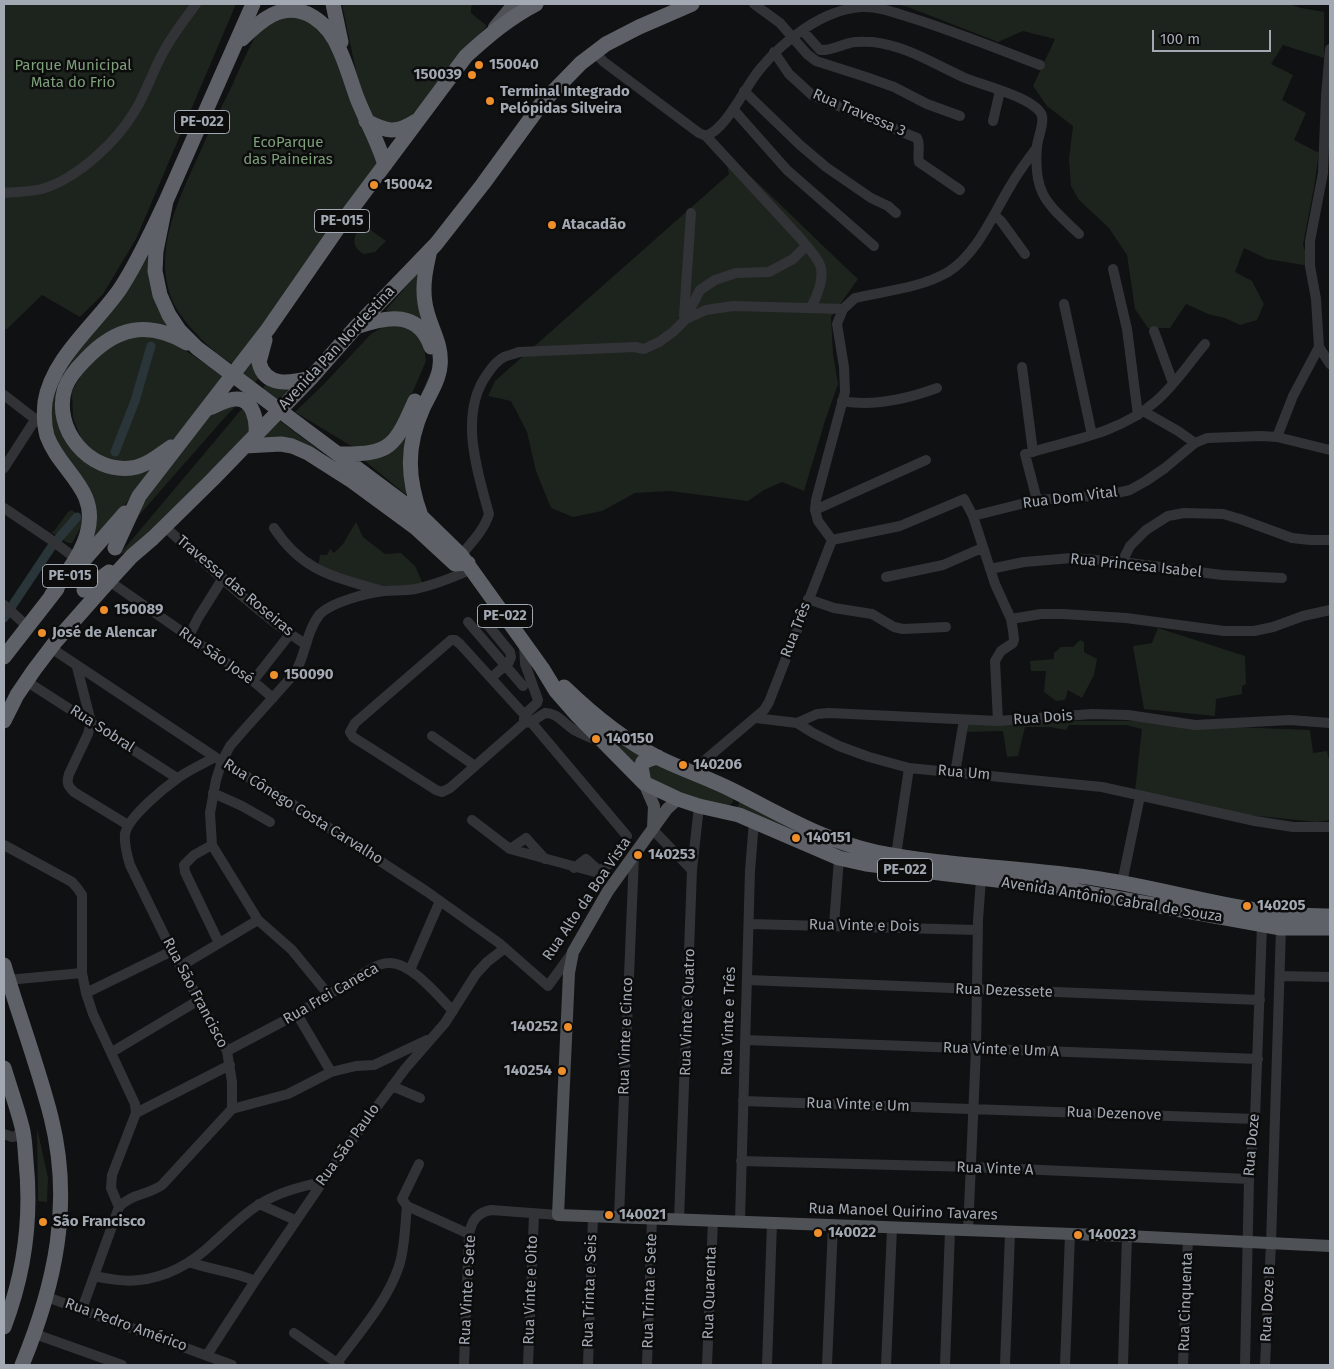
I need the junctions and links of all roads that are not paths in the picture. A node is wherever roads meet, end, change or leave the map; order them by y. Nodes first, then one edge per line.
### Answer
1 (196, 4) edge
2 (253, 4) edge
3 (333, 4) edge
4 (513, 4) edge
5 (536, 4) edge
6 (692, 4) edge
7 (754, 4) edge
8 (803, 30) junction
9 (488, 35) junction
10 (792, 36) junction
11 (237, 43) junction
12 (1330, 49) edge
13 (594, 52) junction
14 (774, 52) junction
15 (1040, 65) dead end
16 (347, 70) junction
17 (744, 91) junction
18 (1000, 91) junction
19 (733, 109) junction
20 (960, 116) dead end
21 (421, 117) junction
22 (366, 121) junction
23 (993, 121) dead end
24 (706, 136) junction
25 (1327, 146) edge
26 (1037, 147) junction
27 (385, 165) junction
28 (960, 190) dead end
29 (4, 193) edge
30 (166, 201) junction
31 (691, 213) dead end
32 (896, 213) dead end
33 (994, 215) junction
34 (1079, 234) dead end
35 (806, 246) junction
36 (874, 246) dead end
37 (430, 250) junction
38 (1025, 254) dead end
39 (1113, 269) dead end
40 (1064, 304) dead end
41 (811, 307) junction
42 (843, 309) junction
43 (683, 322) junction
44 (355, 328) junction
45 (268, 329) junction
46 (1154, 331) dead end
47 (1205, 344) dead end
48 (1319, 347) junction
49 (197, 348) junction
50 (1330, 364) edge
51 (1022, 367) dead end
52 (311, 378) junction
53 (1173, 383) junction
54 (937, 388) dead end
55 (4, 395) edge
56 (842, 401) junction
57 (208, 408) junction
58 (1141, 413) junction
59 (40, 423) junction
60 (256, 434) junction
61 (1092, 435) junction
62 (184, 437) junction
63 (1277, 437) junction
64 (1195, 443) junction
65 (245, 446) junction
66 (1330, 450) edge
67 (1033, 452) junction
68 (340, 454) junction
69 (926, 460) dead end
70 (4, 468) edge
71 (139, 496) junction
72 (1037, 500) junction
73 (4, 508) edge
74 (816, 510) junction
75 (421, 516) junction
76 (973, 516) junction
77 (165, 527) junction
78 (274, 528) dead end
79 (832, 540) junction
80 (1330, 540) edge
81 (115, 548) dead end
82 (982, 548) junction
83 (132, 556) junction
84 (79, 560) junction
85 (467, 562) junction
86 (1122, 562) junction
87 (990, 569) junction
88 (886, 577) dead end
89 (223, 578) junction
90 (1282, 578) dead end
91 (109, 581) junction
92 (84, 590) dead end
93 (383, 592) junction
94 (808, 599) junction
95 (8, 609) edge
96 (1330, 610) edge
97 (483, 619) dead end
98 (1011, 619) junction
99 (468, 622) dead end
100 (27, 626) junction
101 (946, 628) dead end
102 (290, 634) junction
103 (189, 636) junction
104 (524, 642) junction
105 (305, 644) junction
106 (51, 648) junction
107 (4, 657) edge
108 (505, 665) junction
109 (77, 667) junction
110 (542, 668) junction
111 (491, 678) junction
112 (26, 681) junction
113 (253, 681) junction
114 (523, 686) dead end
115 (273, 698) junction
116 (756, 718) junction
117 (526, 720) junction
118 (964, 720) junction
119 (4, 721) edge
120 (998, 721) junction
121 (91, 722) junction
122 (797, 723) junction
123 (1330, 723) edge
124 (432, 736) dead end
125 (604, 743) junction
126 (658, 758) junction
127 (219, 759) junction
128 (475, 766) junction
129 (909, 768) junction
130 (692, 771) junction
131 (955, 773) junction
132 (177, 778) junction
133 (644, 783) junction
134 (734, 791) junction
135 (213, 793) junction
136 (1140, 796) junction
137 (678, 799) junction
138 (699, 806) junction
139 (724, 811) junction
140 (472, 820) dead end
141 (754, 821) junction
142 (270, 822) dead end
143 (128, 825) junction
144 (1330, 828) edge
145 (653, 830) junction
146 (212, 844) junction
147 (4, 845) edge
148 (510, 849) junction
149 (896, 855) junction
150 (634, 856) junction
151 (839, 858) junction
152 (546, 859) junction
153 (692, 870) junction
154 (982, 879) junction
155 (1122, 882) junction
156 (440, 901) junction
157 (1330, 916) edge
158 (258, 920) junction
159 (749, 924) junction
160 (834, 925) junction
161 (1262, 925) junction
162 (1281, 928) junction
163 (1330, 928) edge
164 (978, 930) junction
165 (219, 943) junction
166 (505, 948) junction
167 (172, 950) junction
168 (573, 952) junction
169 (4, 965) edge
170 (181, 966) junction
171 (410, 970) junction
172 (82, 973) junction
173 (1280, 976) junction
174 (1330, 978) edge
175 (747, 980) junction
176 (6, 984) edge
177 (548, 986) joint
178 (977, 990) junction
179 (86, 992) junction
180 (328, 994) junction
181 (199, 1000) junction
182 (1260, 1000) junction
183 (4, 1010) edge
184 (453, 1011) junction
185 (297, 1014) junction
186 (19, 1015) junction
187 (434, 1036) junction
188 (745, 1040) junction
189 (976, 1049) junction
190 (227, 1051) junction
191 (112, 1052) junction
192 (1258, 1060) junction
193 (230, 1065) junction
194 (4, 1068) edge
195 (331, 1072) junction
196 (392, 1086) junction
197 (420, 1098) dead end
198 (743, 1100) junction
199 (232, 1109) junction
200 (974, 1109) junction
201 (136, 1113) junction
202 (1255, 1119) junction
203 (22, 1127) junction
204 (4, 1134) edge
205 (741, 1161) junction
206 (419, 1164) dead end
207 (972, 1168) junction
208 (1249, 1179) junction
209 (321, 1182) junction
210 (259, 1204) junction
211 (407, 1206) junction
212 (119, 1207) junction
213 (534, 1214) junction
214 (558, 1215) junction
215 (476, 1216) joint
216 (593, 1216) junction
217 (619, 1216) junction
218 (652, 1218) junction
219 (295, 1220) junction
220 (679, 1220) junction
221 (713, 1220) junction
222 (740, 1221) junction
223 (772, 1223) junction
224 (833, 1226) junction
225 (892, 1228) junction
226 (950, 1230) junction
227 (968, 1231) junction
228 (1010, 1233) junction
229 (469, 1234) junction
230 (1070, 1235) junction
231 (1127, 1236) junction
232 (1188, 1239) junction
233 (1247, 1242) junction
234 (1271, 1244) junction
235 (1330, 1246) edge
236 (190, 1262) junction
237 (94, 1276) junction
238 (255, 1281) junction
239 (47, 1297) junction
240 (82, 1309) junction
241 (4, 1327) edge
242 (294, 1333) dead end
243 (35, 1334) junction
244 (208, 1355) junction
245 (339, 1364) edge
246 (22, 1365) edge
247 (122, 1365) edge
248 (232, 1365) edge
249 (464, 1365) edge
250 (528, 1365) edge
251 (588, 1365) edge
252 (647, 1365) edge
253 (707, 1365) edge
254 (766, 1365) edge
255 (827, 1365) edge
256 (886, 1365) edge
257 (945, 1365) edge
258 (1005, 1365) edge
259 (1065, 1365) edge
260 (1123, 1365) edge
261 (1183, 1365) edge
262 (1245, 1365) edge
263 (1265, 1365) edge

1 - 29 street
2 - 11 highway, Avenida Antônio Cabral de Souza
3 - 16 highway
4 - 9 main road
5 - 9 highway, PE-015
6 - 13 highway, Avenida Pan Nordestina / PE-015
7 - 10 street
8 - 10 street
8 - 15 street
8 - 18 street
9 - 21 highway, PE-015
10 - 14 street
10 - 20 street
11 - 16 highway
11 - 30 highway, Avenida Antônio Cabral de Souza / PE-022
12 - 25 street
13 - 24 street
13 - 37 highway, Avenida Pan Nordestina / PE-015
14 - 17 street
14 - 28 street, Rua Travessa 3
16 - 22 highway
17 - 19 street
17 - 32 street
18 - 23 street
18 - 26 street
19 - 24 street
19 - 36 street
21 - 22 highway
21 - 27 highway, PE-015
22 - 27 highway
24 - 35 street
25 - 48 street
26 - 33 street
26 - 34 street
27 - 45 highway, PE-015
30 - 49 highway, Avenida Antônio Cabral de Souza / PE-022
30 - 59 highway
31 - 43 street
33 - 38 street
33 - 42 street
35 - 41 street
35 - 43 street
37 - 44 highway, Avenida Pan Nordestina / PE-015
37 - 75 highway
39 - 58 street
40 - 61 street
41 - 42 street
41 - 43 street
42 - 56 street
43 - 85 street
44 - 52 highway, Avenida Pan Nordestina / PE-015
44 - 68 highway
45 - 52 highway
45 - 57 highway, PE-015
46 - 53 street
47 - 53 street
48 - 50 street
48 - 63 street
49 - 62 highway
49 - 68 highway, Avenida Antônio Cabral de Souza / PE-022, bridge
51 - 67 street
52 - 60 highway, Avenida Pan Nordestina / PE-015
53 - 58 street
54 - 56 street
55 - 59 street
56 - 74 street
57 - 60 highway
57 - 62 highway, PE-015
58 - 61 street
58 - 64 street
59 - 70 street
59 - 84 highway
60 - 65 highway, Avenida Pan Nordestina / PE-015
61 - 67 street
62 - 71 highway, PE-015
63 - 64 street, Rua Dom Vital
63 - 66 street, Rua Dom Vital
64 - 72 street, Rua Dom Vital
65 - 77 highway, Avenida Pan Nordestina / PE-015
65 - 85 highway
67 - 72 street
68 - 75 highway, Avenida Antônio Cabral de Souza / PE-022
69 - 74 street
71 - 81 highway
71 - 84 highway, PE-015
72 - 76 street, Rua Dom Vital
73 - 84 street
74 - 79 street
75 - 85 highway, Avenida Antônio Cabral de Souza / PE-022
76 - 79 street
76 - 82 street
77 - 83 highway, Avenida Pan Nordestina / PE-015
77 - 89 street, Travessa das Roseiras
78 - 93 street
79 - 94 street, Rua Três
80 - 86 street
82 - 87 street
82 - 88 street
83 - 91 highway, Avenida Pan Nordestina / PE-015
83 - 92 highway
84 - 100 highway, PE-015
85 - 93 street
85 - 104 highway, Avenida Antônio Cabral de Souza / PE-022
86 - 87 street, Rua Princesa Isabel
86 - 90 street, Rua Princesa Isabel
87 - 98 street
89 - 102 street, Travessa das Roseiras
89 - 103 street
91 - 103 street, Rua São José
91 - 106 highway, Avenida Pan Nordestina / PE-015
93 - 105 street
94 - 101 street
94 - 116 street, Rua Três
95 - 100 street
96 - 98 street
97 - 108 street
98 - 120 street
99 - 108 street
100 - 107 highway, PE-015
102 - 105 street, Travessa das Roseiras
102 - 113 street
103 - 113 street, Rua São José
104 - 110 highway, Avenida Antônio Cabral de Souza / PE-022
104 - 117 street
105 - 115 street
106 - 109 street, Rua Cônego Costa Carvalho
106 - 112 highway, Avenida Pan Nordestina / PE-015
108 - 111 street
108 - 114 street
109 - 121 street
109 - 127 street, Rua Cônego Costa Carvalho
110 - 125 highway, Avenida Antônio Cabral de Souza / PE-022
110 - 126 highway, Avenida Antônio Cabral de Souza / PE-022
111 - 117 street
111 - 128 street
112 - 119 highway, Avenida Pan Nordestina / PE-015
112 - 121 street, Rua Sobral
113 - 115 street, Rua São José
115 - 127 street
116 - 122 street
116 - 130 street, Rua Três
117 - 125 street
117 - 128 street
117 - 152 street
118 - 120 street, Rua Dois
118 - 122 street, Rua Dois
118 - 131 street
120 - 123 street, Rua Dois
121 - 132 street, Rua Sobral
121 - 143 street
122 - 129 street, Rua Um
124 - 128 street
125 - 133 highway, Avenida Antônio Cabral de Souza / PE-022
126 - 130 highway, Avenida Antônio Cabral de Souza / PE-022
126 - 133 highway
127 - 132 street
127 - 135 street
127 - 156 street, Rua Cônego Costa Carvalho
129 - 131 street, Rua Um
129 - 149 street
130 - 134 highway, Avenida Antônio Cabral de Souza / PE-022
131 - 136 street, Rua Um
132 - 143 street
133 - 137 highway, Avenida Antônio Cabral de Souza / PE-022
133 - 145 main road
134 - 139 highway
134 - 149 highway, Avenida Antônio Cabral de Souza / PE-022
135 - 142 street
135 - 146 street
136 - 144 street, Rua Um
136 - 155 street
137 - 138 highway, Avenida Antônio Cabral de Souza / PE-022
137 - 145 main road, Rua Alto da Boa Vista
138 - 139 highway, Avenida Antônio Cabral de Souza / PE-022
138 - 153 street, Rua Vinte e Quatro
139 - 141 highway, Avenida Antônio Cabral de Souza / PE-022
140 - 148 street
141 - 151 highway, Avenida Antônio Cabral de Souza / PE-022
141 - 159 street, Rua Vinte e Três
143 - 167 street, Rua São Francisco
145 - 150 main road, Rua Alto da Boa Vista
145 - 153 street
146 - 158 street
146 - 165 street
147 - 172 street
148 - 152 street
148 - 152 street
149 - 155 highway, Avenida Antônio Cabral de Souza / PE-022
150 - 168 main road, Rua Alto da Boa Vista
150 - 217 street, Rua Vinte e Cinco
151 - 154 highway, Avenida Antônio Cabral de Souza / PE-022
151 - 160 street
153 - 220 street, Rua Vinte e Quatro
154 - 161 highway, Avenida Antônio Cabral de Souza / PE-022
154 - 164 street
155 - 157 highway, Avenida Antônio Cabral de Souza / PE-022
156 - 166 street, Rua Cônego Costa Carvalho
156 - 171 street
158 - 165 street
158 - 180 street
159 - 160 street, Rua Vinte e Dois
159 - 175 street, Rua Vinte e Três
160 - 164 street, Rua Vinte e Dois
161 - 162 highway, Avenida Antônio Cabral de Souza / PE-022
161 - 182 street, Rua Doze
162 - 163 highway, Avenida Antônio Cabral de Souza / PE-022
162 - 173 street, Rua Doze
164 - 178 street
165 - 170 street
166 - 177 street, Rua Cônego Costa Carvalho
166 - 184 street, Rua São Paulo
167 - 170 street, Rua São Francisco
167 - 179 street
168 - 177 street, Rua Alto da Boa Vista
168 - 214 main road
169 - 176 highway
170 - 181 street, Rua São Francisco
171 - 180 street, Rua Frei Caneca
171 - 184 street, Rua Frei Caneca
172 - 176 street
172 - 179 street
173 - 174 street
173 - 234 street, Rua Doze
175 - 178 street, Rua Dezessete
175 - 188 street, Rua Vinte e Três
176 - 186 highway
178 - 182 street, Rua Dezessete
178 - 189 street
179 - 191 street
180 - 185 street, Rua Frei Caneca
181 - 190 street, Rua São Francisco
181 - 191 street
182 - 192 street, Rua Doze
183 - 186 highway
184 - 187 street, Rua São Paulo
185 - 190 street, Rua Frei Caneca
185 - 195 street
186 - 239 highway
187 - 195 street
187 - 196 street, Rua São Paulo
188 - 189 street, Rua Vinte e Um A
188 - 198 street, Rua Vinte e Três
189 - 192 street, Rua Vinte e Um A
189 - 200 street
190 - 193 street, Rua São Francisco
191 - 201 street
192 - 202 street, Rua Doze
193 - 199 street, Rua São Francisco
193 - 201 street
194 - 203 highway
195 - 199 street
196 - 197 street
196 - 209 street, Rua São Paulo
198 - 200 street, Rua Vinte e Um
198 - 205 street, Rua Vinte e Três
199 - 212 street
200 - 202 street, Rua Dezenove
200 - 207 street
201 - 212 street
202 - 208 street, Rua Doze
203 - 204 street
203 - 241 highway
205 - 207 street, Rua Vinte A
205 - 222 street, Rua Vinte e Três
206 - 211 street
207 - 208 street, Rua Vinte A
207 - 227 street
208 - 233 street, Rua Doze
209 - 210 street
209 - 219 street, Rua São Paulo
210 - 219 street
210 - 236 street
211 - 229 street
211 - 245 street
212 - 237 street
213 - 214 street, Rua Manoel Quirino Tavares
213 - 215 street, Rua Manoel Quirino Tavares
213 - 250 street, Rua Vinte e Oito
214 - 216 main road, Rua Manoel Quirino Tavares
215 - 229 street, Rua Vinte e Sete
216 - 217 main road, Rua Manoel Quirino Tavares
216 - 251 street, Rua Trinta e Seis
217 - 218 main road, Rua Manoel Quirino Tavares
218 - 220 main road, Rua Manoel Quirino Tavares
218 - 252 street, Rua Trinta e Sete
219 - 238 street, Rua São Paulo
220 - 221 main road, Rua Manoel Quirino Tavares
221 - 222 main road, Rua Manoel Quirino Tavares
221 - 253 street, Rua Quarenta
222 - 223 main road, Rua Manoel Quirino Tavares
223 - 224 main road, Rua Manoel Quirino Tavares
223 - 254 street
224 - 225 main road, Rua Manoel Quirino Tavares
224 - 255 street
225 - 226 main road, Rua Manoel Quirino Tavares
225 - 256 street
226 - 227 main road, Rua Manoel Quirino Tavares
226 - 257 street
227 - 228 main road, Rua Manoel Quirino Tavares
228 - 230 main road, Rua Manoel Quirino Tavares
228 - 258 street
229 - 249 street, Rua Vinte e Sete
230 - 231 main road, Rua Manoel Quirino Tavares
230 - 259 street
231 - 232 main road, Rua Manoel Quirino Tavares
231 - 260 street
232 - 233 main road, Rua Manoel Quirino Tavares
232 - 261 street, Rua Cinquenta
233 - 234 main road, Rua Manoel Quirino Tavares
233 - 262 street, Rua Doze
234 - 235 main road, Rua Manoel Quirino Tavares
234 - 263 street, Rua Doze B
236 - 237 street
236 - 238 street
237 - 240 street
238 - 244 street, Rua São Paulo
239 - 240 street, Rua Pedro Américo
239 - 243 highway
240 - 244 street, Rua Pedro Américo
242 - 245 street
243 - 246 highway
243 - 247 street
244 - 248 street, Rua Pedro Américo

